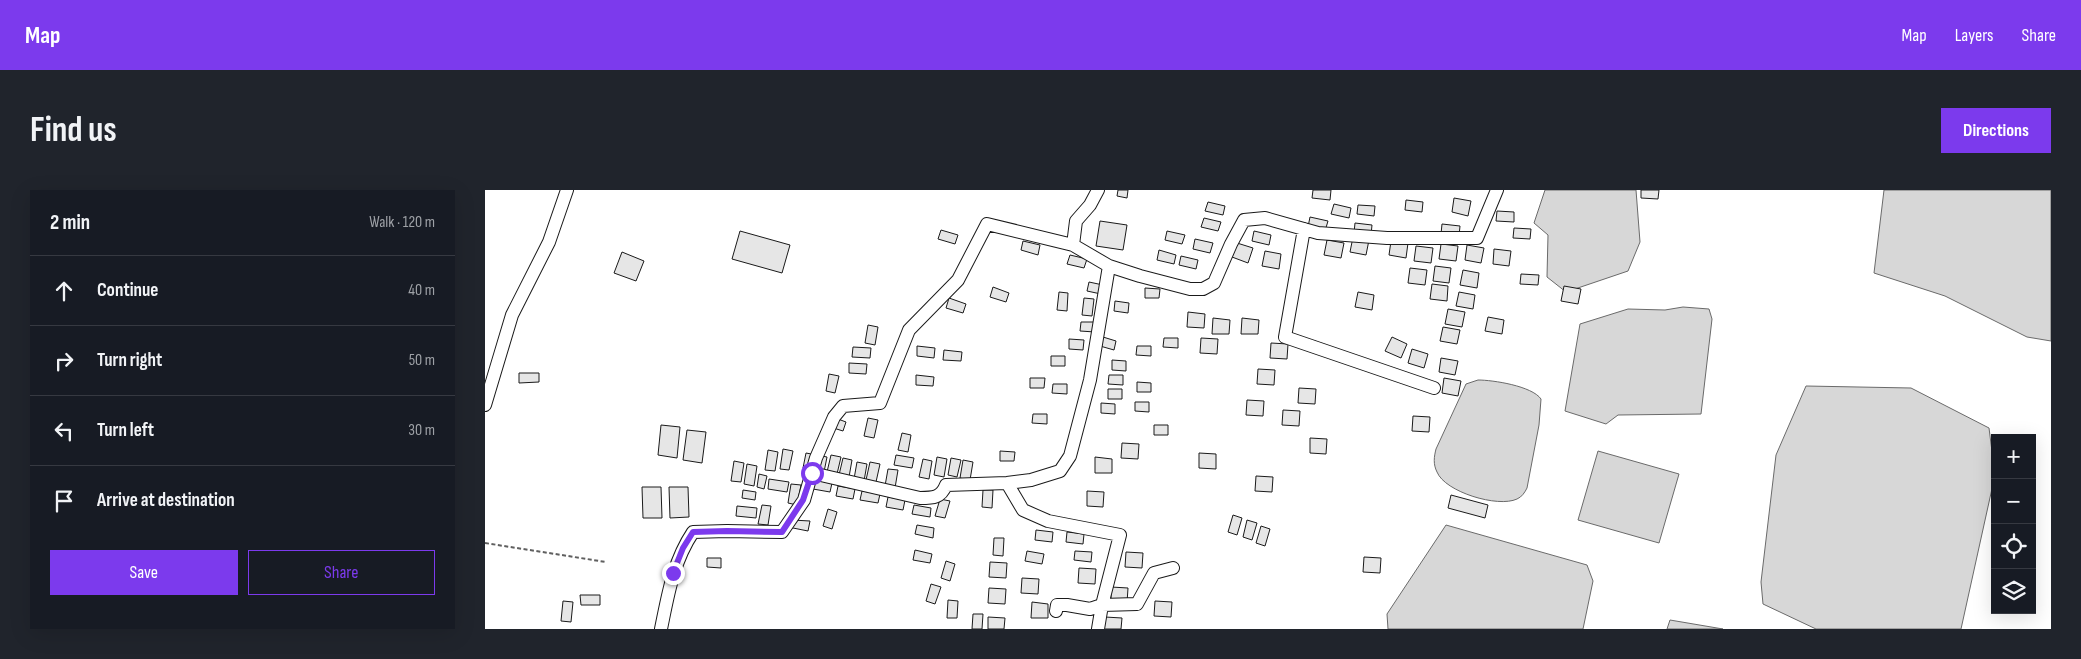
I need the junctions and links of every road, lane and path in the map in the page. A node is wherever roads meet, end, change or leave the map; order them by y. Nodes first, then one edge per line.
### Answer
1 (567, 190) edge
2 (1098, 190) edge
3 (1497, 190) edge
4 (1304, 229) junction
5 (1073, 245) junction
6 (1109, 266) junction
7 (1434, 388) dead end
8 (485, 405) edge
9 (812, 473) junction
10 (1007, 483) junction
11 (485, 543) edge
12 (606, 562) dead end
13 (1173, 568) dead end
14 (1102, 605) junction
15 (1056, 611) dead end
16 (661, 629) edge
17 (1098, 629) edge

1 - 8 street
2 - 5 street
3 - 4 street
4 - 6 street
4 - 7 street
5 - 6 street
5 - 9 street
6 - 10 street
9 - 10 street
9 - 16 street
10 - 14 street
11 - 12 path
13 - 14 street
14 - 15 street
14 - 17 street

